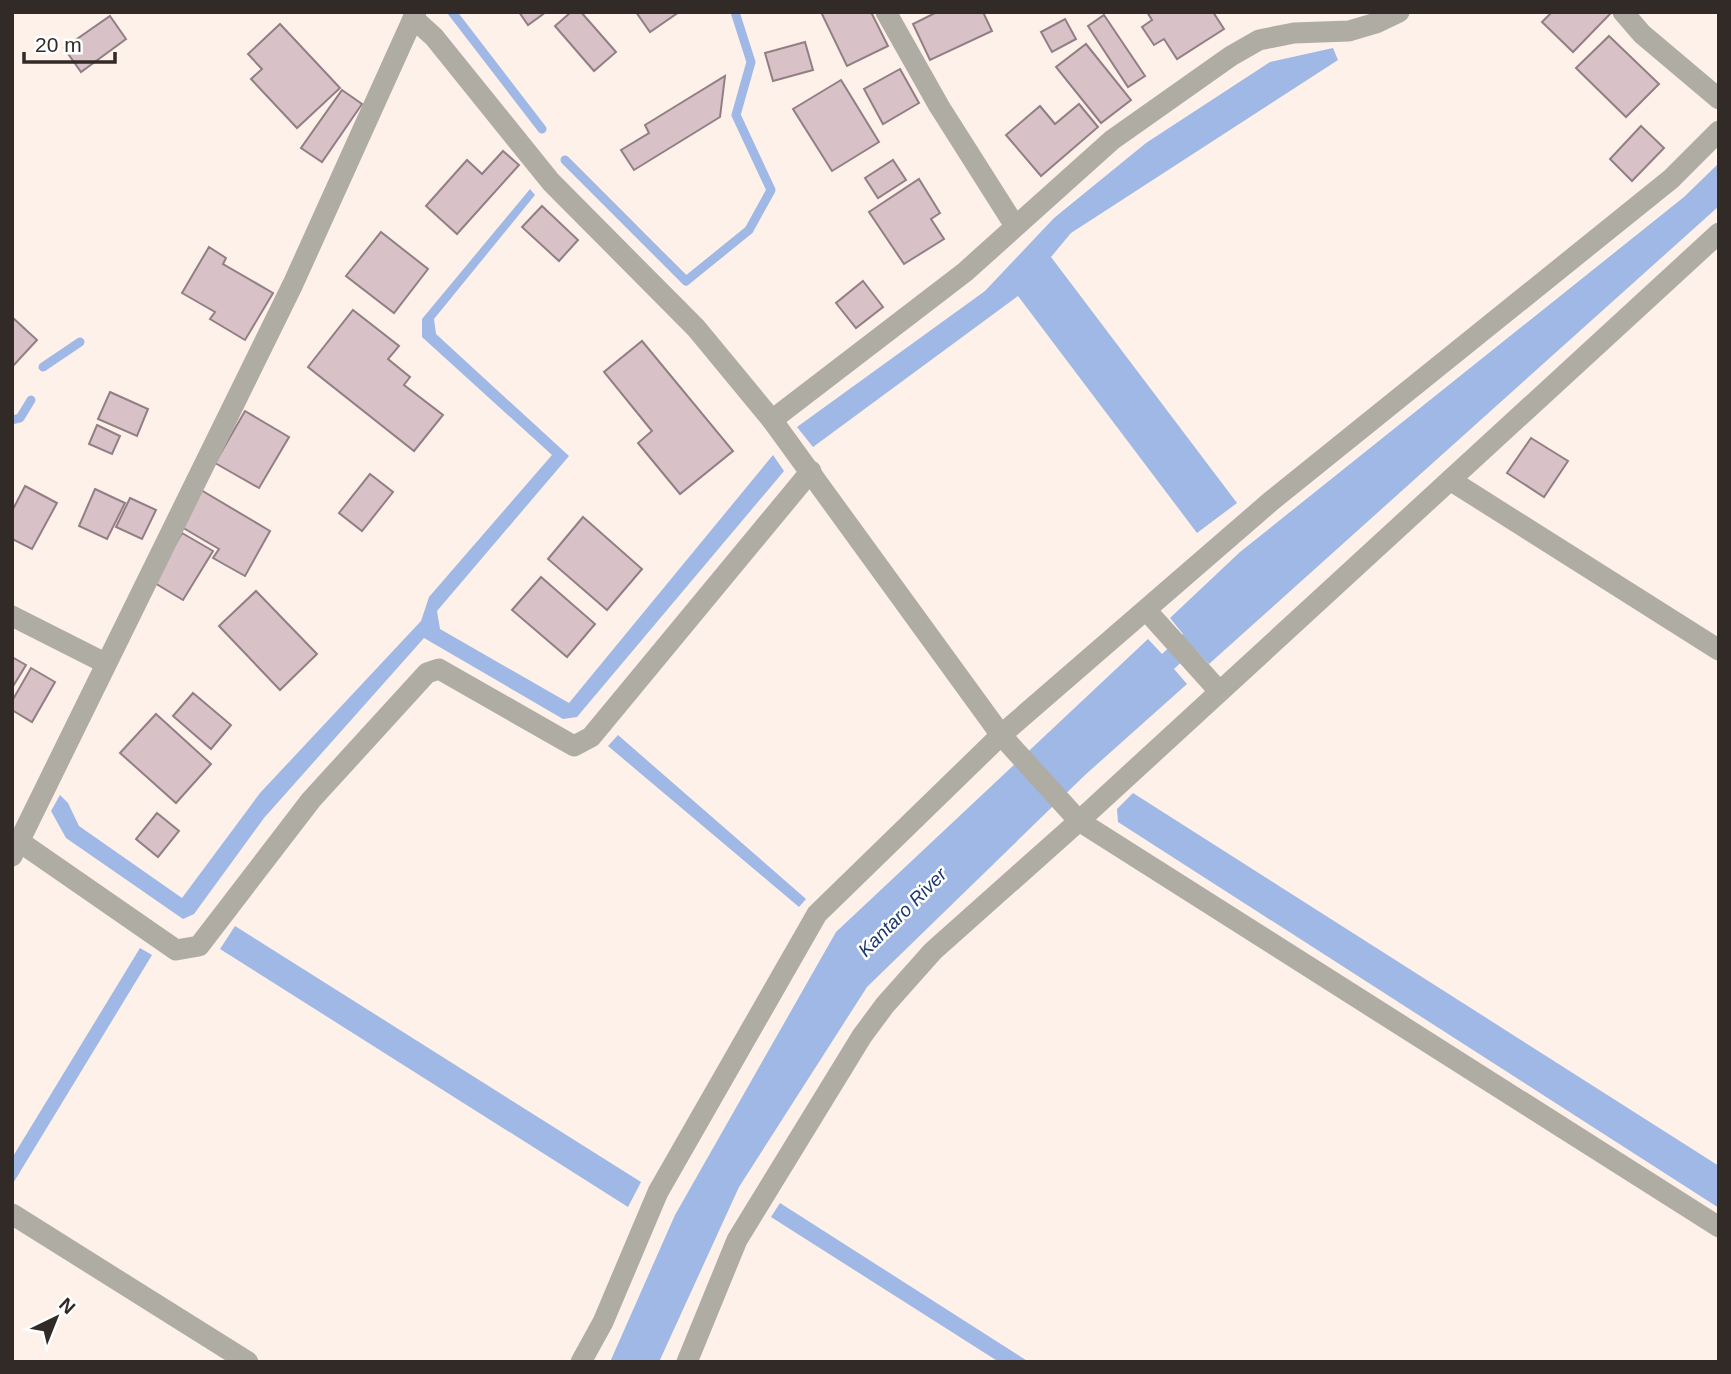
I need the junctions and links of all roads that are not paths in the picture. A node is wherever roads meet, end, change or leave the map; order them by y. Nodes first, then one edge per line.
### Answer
1 (886, 12) edge
2 (1399, 12) edge
3 (1623, 12) edge
4 (414, 15) edge
5 (1719, 99) edge
6 (1719, 131) edge
7 (1015, 226) junction
8 (1719, 233) edge
9 (772, 420) junction
10 (811, 471) junction
11 (1450, 480) junction
12 (1146, 610) junction
13 (12, 616) edge
14 (1719, 650) edge
15 (105, 663) junction
16 (1219, 691) junction
17 (1001, 735) junction
18 (1079, 821) junction
19 (16, 849) edge
20 (12, 1214) edge
21 (1719, 1227) edge
22 (248, 1362) edge
23 (581, 1362) edge
24 (687, 1362) edge

1 - 7 street
2 - 7 street
3 - 5 street
4 - 9 street
4 - 15 street
6 - 12 street
7 - 9 street
8 - 11 street
9 - 10 street
10 - 17 street
10 - 19 street
11 - 14 street
11 - 16 street
12 - 16 street
12 - 17 street
13 - 15 street
15 - 19 street
16 - 18 street
17 - 18 street
17 - 23 street
18 - 21 street
18 - 24 street
20 - 22 street

